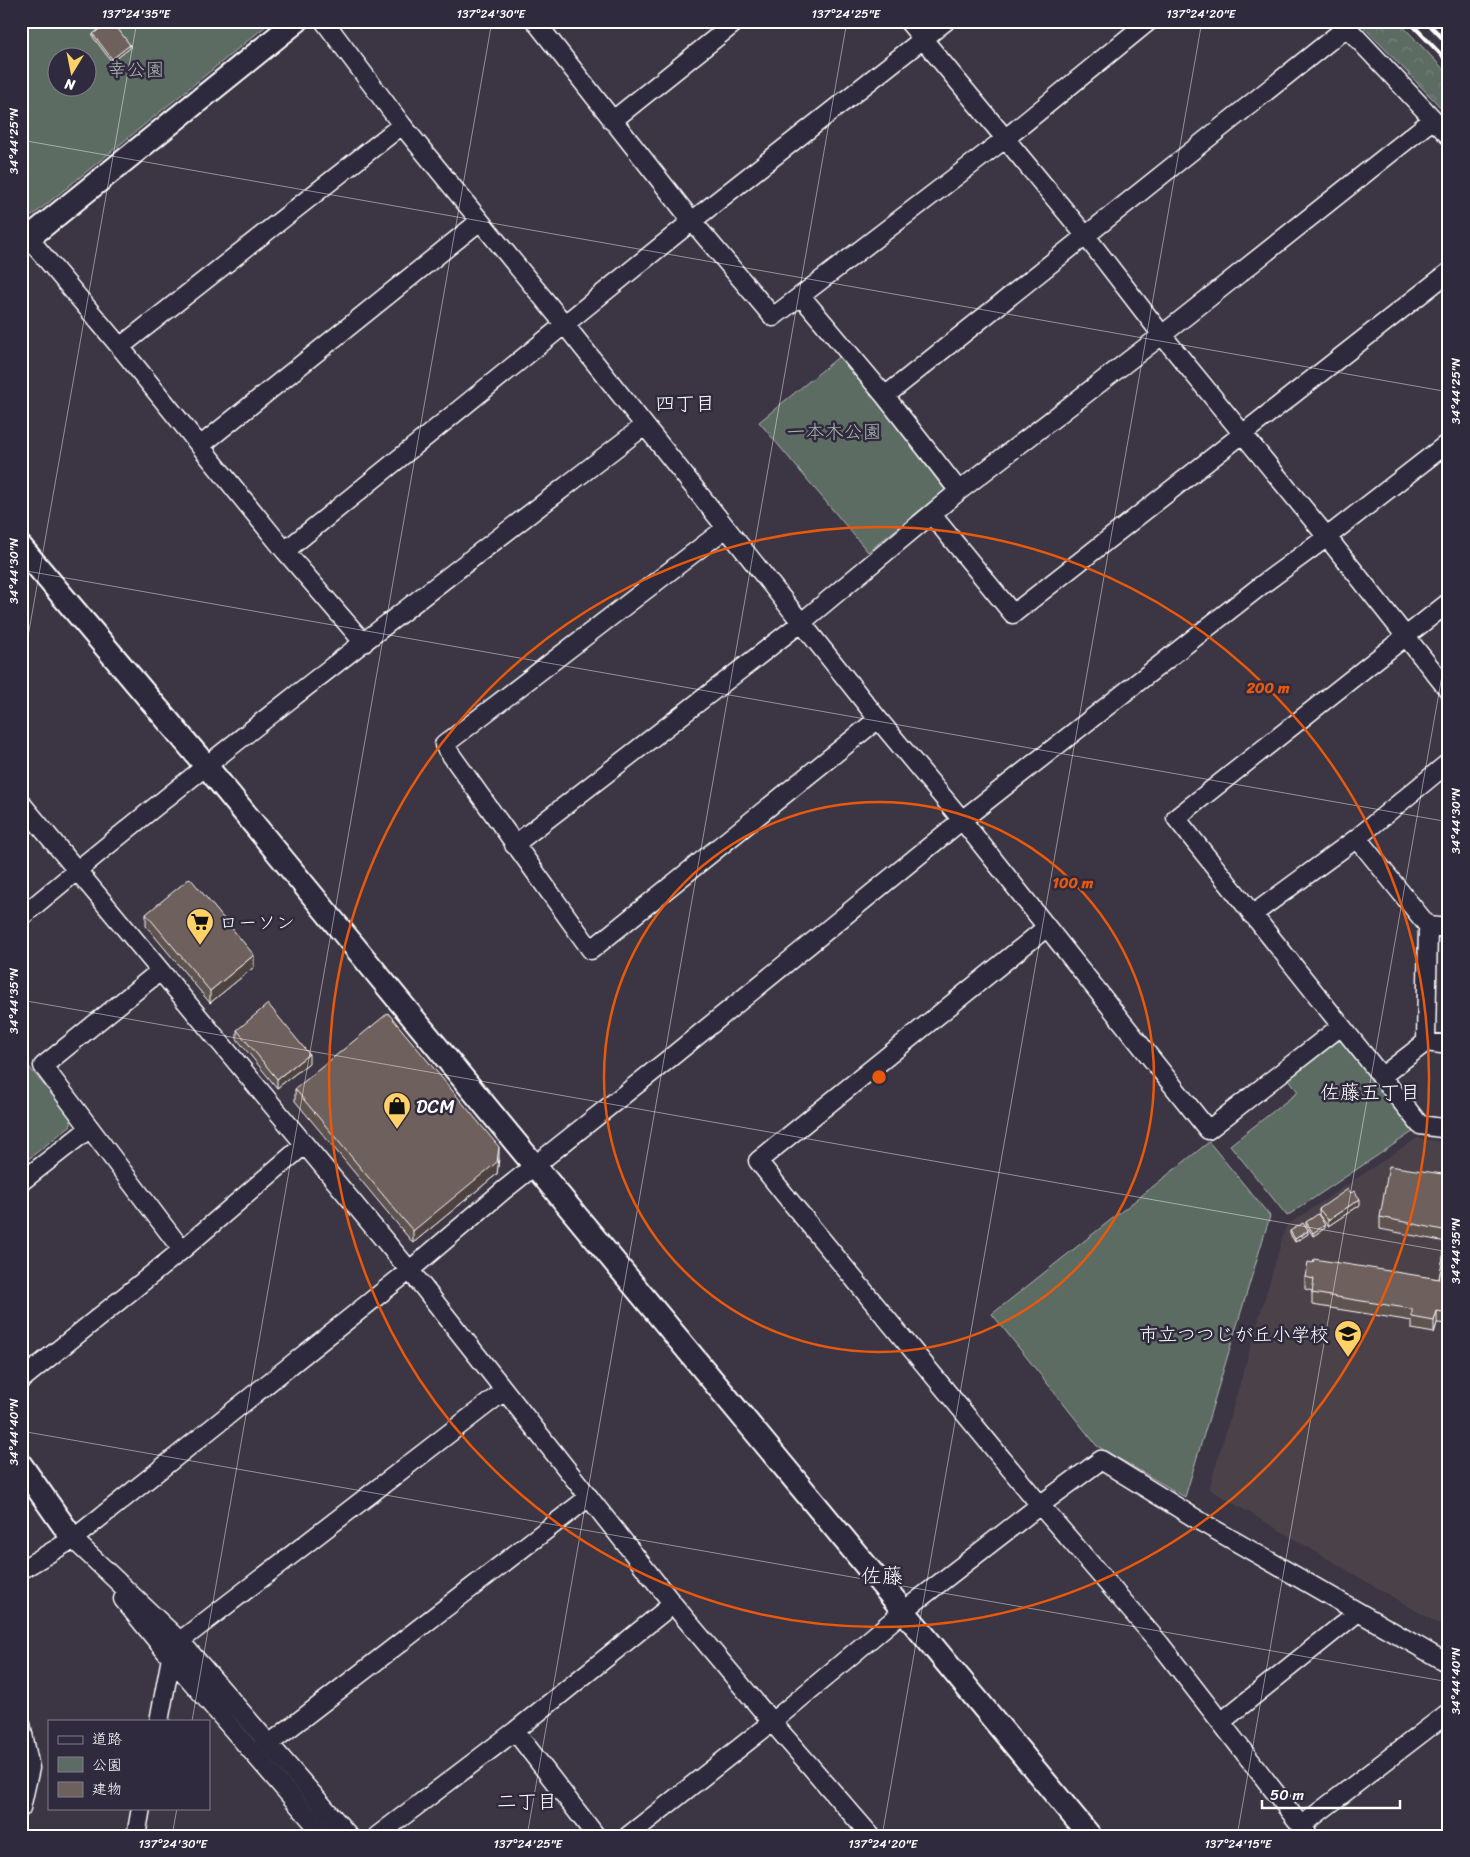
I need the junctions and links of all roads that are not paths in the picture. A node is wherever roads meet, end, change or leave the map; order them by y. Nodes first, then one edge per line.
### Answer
1 (298, 21) edge
2 (324, 21) edge
3 (535, 21) edge
4 (737, 21) edge
5 (908, 21) edge
6 (946, 21) edge
7 (1147, 22) edge
8 (1344, 24) edge
9 (922, 39) junction
10 (1432, 120) junction
11 (612, 121) junction
12 (402, 125) junction
13 (1449, 136) edge
14 (1006, 138) junction
15 (480, 221) junction
16 (692, 221) junction
17 (1085, 235) junction
18 (24, 237) edge
19 (1449, 272) edge
20 (801, 296) junction
21 (565, 325) junction
22 (1162, 335) junction
23 (120, 347) junction
24 (885, 396) junction
25 (644, 426) junction
26 (1242, 434) junction
27 (1449, 442) edge
28 (200, 446) junction
29 (959, 492) junction
30 (932, 515) junction
31 (726, 528) junction
32 (1327, 537) junction
33 (21, 547) edge
34 (285, 551) junction
35 (1449, 602) edge
36 (802, 622) junction
37 (1405, 637) junction
38 (364, 643) junction
39 (1449, 691) edge
40 (878, 719) junction
41 (1449, 762) edge
42 (207, 767) junction
43 (21, 804) edge
44 (962, 820) junction
45 (1357, 838) junction
46 (514, 845) junction
47 (77, 870) junction
48 (1252, 915) junction
49 (21, 917) edge
50 (1428, 926) junction
51 (1047, 927) junction
52 (1449, 928) edge
53 (160, 971) junction
54 (1341, 1026) junction
55 (1426, 1042) junction
56 (1449, 1045) edge
57 (1381, 1077) junction
58 (90, 1128) junction
59 (1449, 1129) edge
60 (304, 1146) junction
61 (535, 1166) junction
62 (21, 1182) edge
63 (182, 1250) junction
64 (410, 1270) junction
65 (21, 1380) edge
66 (504, 1391) junction
67 (21, 1465) edge
68 (589, 1497) junction
69 (1040, 1505) junction
70 (73, 1539) junction
71 (21, 1570) edge
72 (674, 1604) junction
73 (905, 1610) junction
74 (1358, 1612) junction
75 (180, 1641) junction
76 (171, 1658) junction
77 (1449, 1664) edge
78 (1449, 1712) edge
79 (159, 1720) edge
80 (772, 1722) junction
81 (1221, 1722) junction
82 (21, 1724) edge
83 (515, 1731) junction
84 (269, 1744) junction
85 (21, 1808) edge
86 (141, 1810) edge
87 (1305, 1831) edge
88 (864, 1833) edge
89 (136, 1836) edge
90 (325, 1836) edge
91 (349, 1836) edge
92 (377, 1836) edge
93 (596, 1836) edge
94 (628, 1836) edge
95 (1090, 1836) edge

1 - 18 street
2 - 12 street
3 - 11 street
4 - 11 street
5 - 9 street
6 - 9 street
7 - 14 street
8 - 10 street
8 - 17 street
9 - 14 street
9 - 16 street
10 - 13 street
10 - 22 street
11 - 16 street
12 - 15 street
12 - 23 street
14 - 17 street
14 - 20 street
15 - 21 street
15 - 28 street
16 - 20 street
16 - 21 street
17 - 22 street
17 - 24 street
18 - 23 street
19 - 26 street
20 - 24 street
21 - 25 street
21 - 34 street
22 - 26 street
22 - 29 street
23 - 28 street
24 - 29 street
25 - 31 street
25 - 38 street
26 - 30 street
26 - 32 street
27 - 32 street
28 - 34 street
29 - 30 street
30 - 36 street
31 - 36 street
31 - 46 street
32 - 37 street
32 - 44 street
33 - 42 street
34 - 38 street
35 - 37 street
36 - 40 street
36 - 46 street
37 - 39 street
37 - 48 street
38 - 42 street
40 - 44 street
40 - 46 street
41 - 45 street
42 - 47 street
42 - 61 street
43 - 47 street
44 - 51 street
44 - 61 street
45 - 48 street
45 - 50 street
47 - 49 street
47 - 53 street
48 - 54 street
50 - 52 street
50 - 55 street
51 - 54 street
51 - 69 street
53 - 58 street
53 - 60 street
54 - 57 street
55 - 56 street
55 - 57 street
57 - 59 street
58 - 62 street
58 - 63 street
60 - 63 street
60 - 64 street
61 - 64 street
61 - 73 street
63 - 65 street
64 - 66 street
64 - 70 street
66 - 68 street
66 - 75 street
67 - 70 street
68 - 72 street
68 - 84 street
69 - 73 street
69 - 74 street
69 - 81 street
70 - 71 street
70 - 75 street
70 - 76 street
72 - 80 street
72 - 83 street
73 - 80 street
73 - 95 street
74 - 77 street
74 - 81 street
75 - 84 street
76 - 79 street
76 - 90 street
78 - 87 street
80 - 88 street
80 - 94 street
81 - 87 street
82 - 85 street
83 - 92 street
83 - 93 street
84 - 91 street
86 - 89 street

